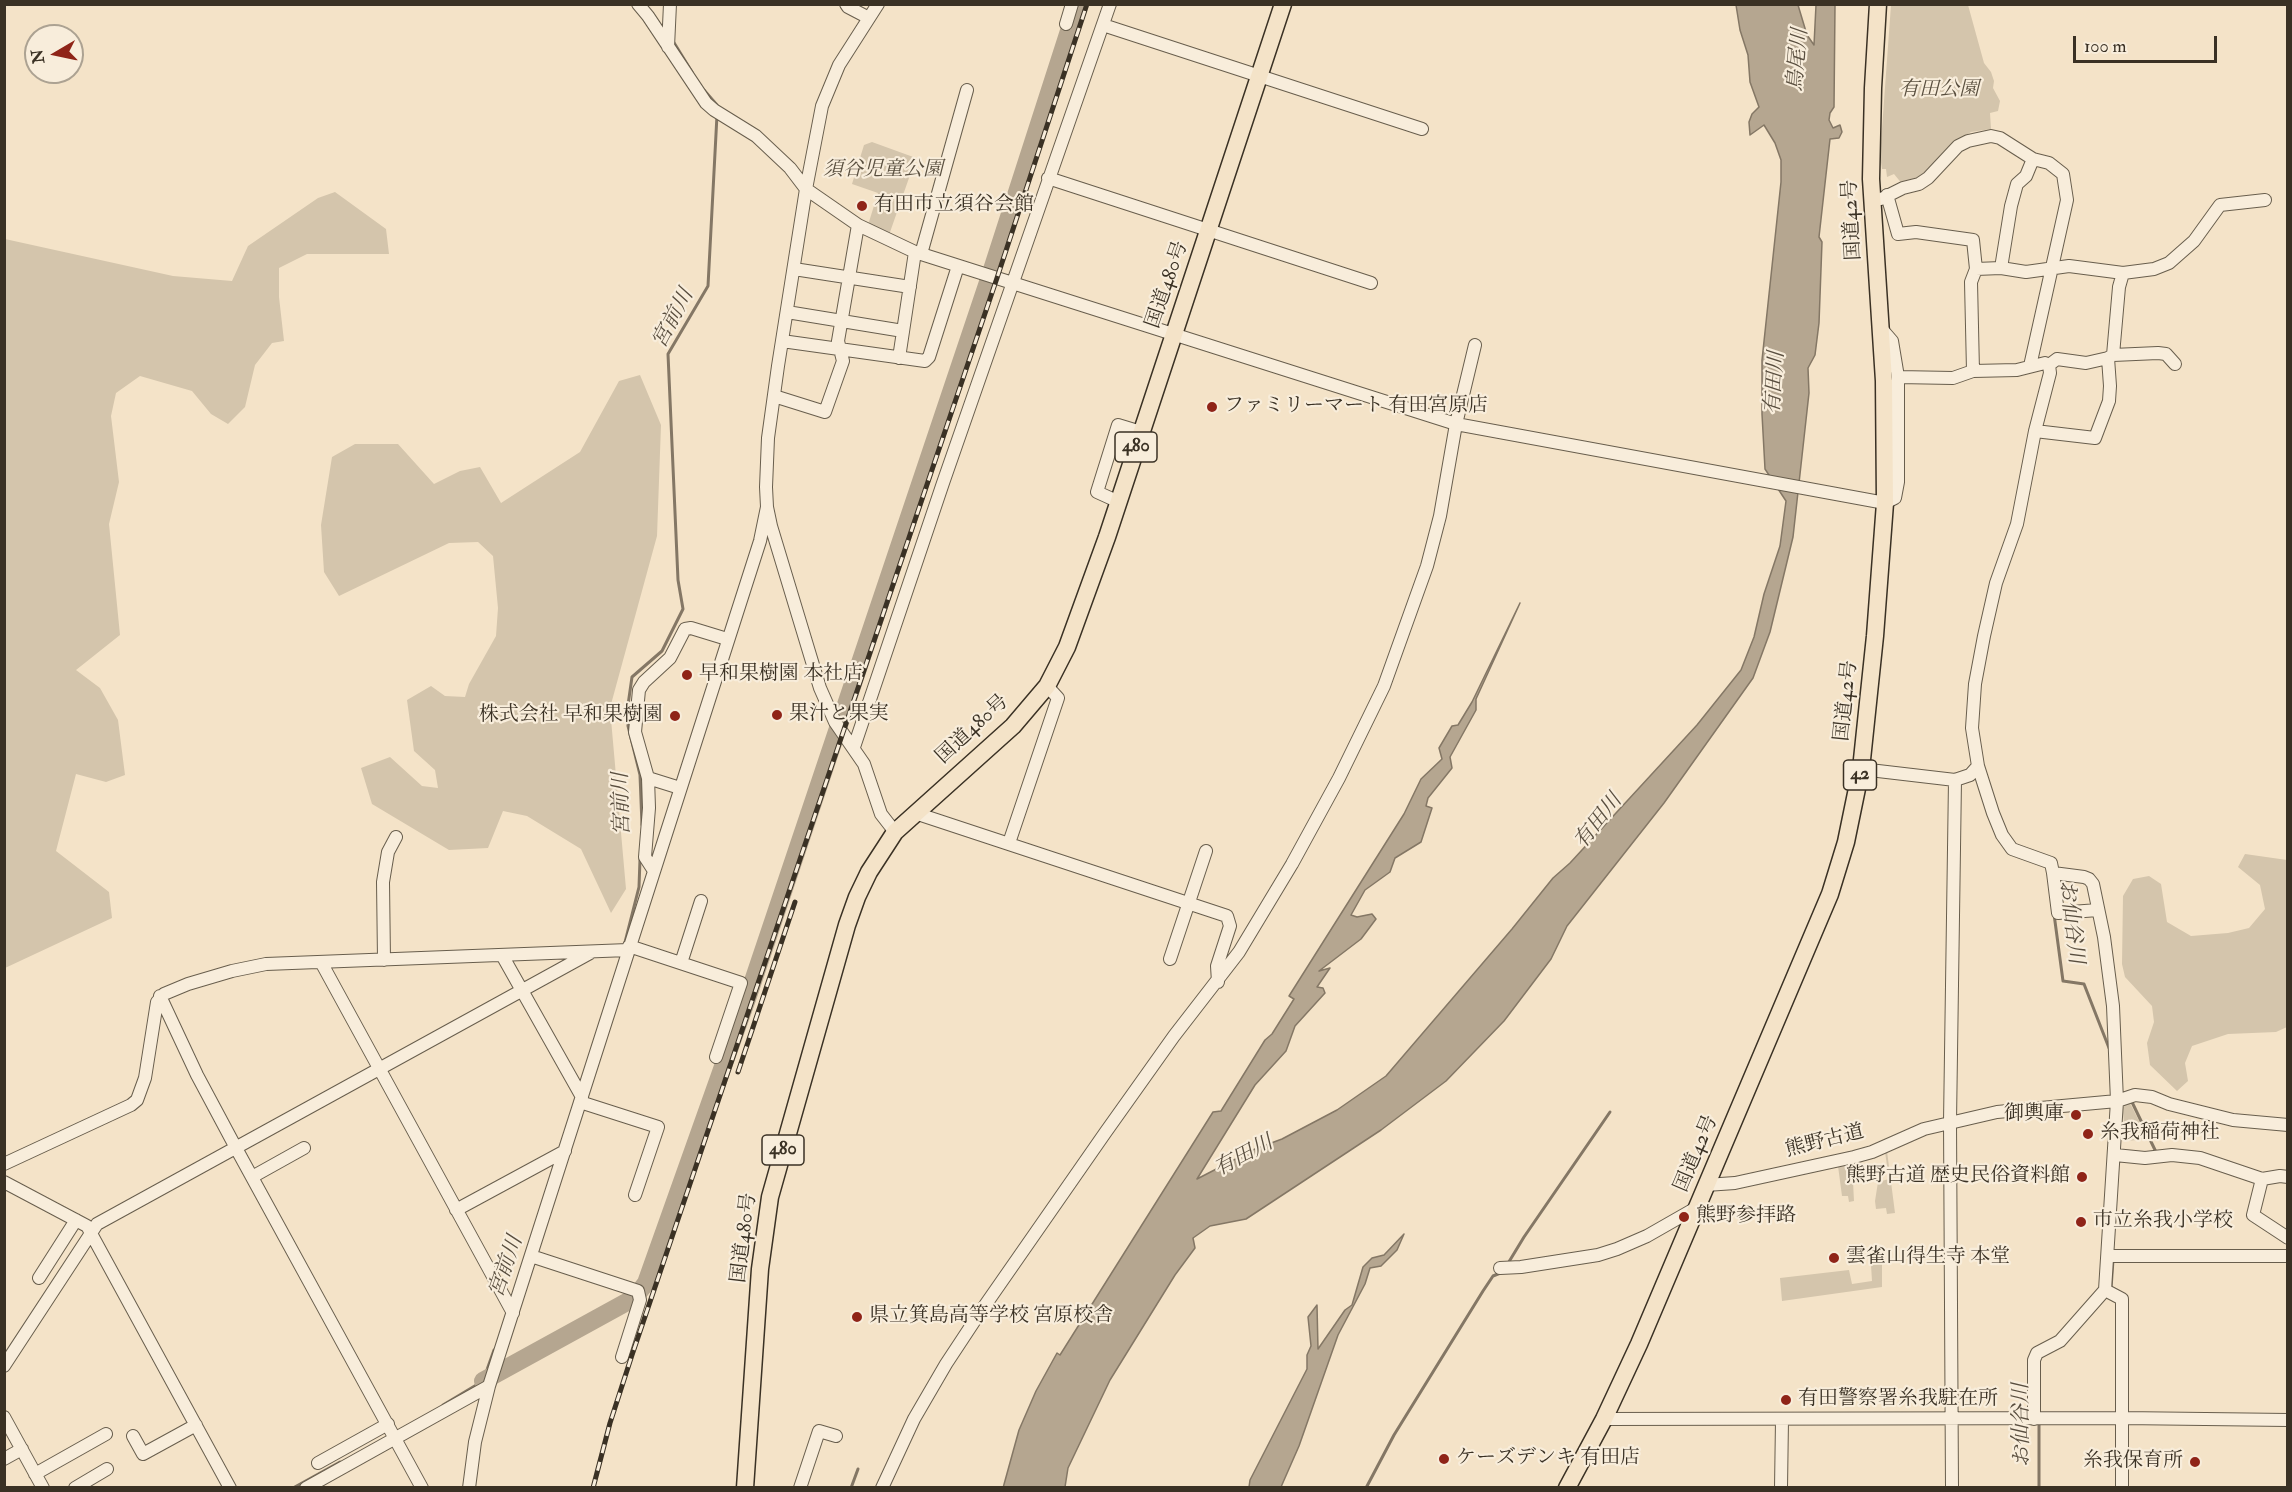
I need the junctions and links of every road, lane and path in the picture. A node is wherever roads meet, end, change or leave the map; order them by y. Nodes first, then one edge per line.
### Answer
1 (638, 4) edge
2 (670, 4) edge
3 (846, 4) edge
4 (878, 4) edge
5 (1072, 4) edge
6 (1110, 4) edge
7 (1283, 4) edge
8 (1878, 4) edge
9 (869, 18) junction
10 (1066, 24) dead end
11 (1103, 25) junction
12 (668, 48) junction
13 (1260, 76) junction
14 (967, 90) dead end
15 (1422, 129) dead end
16 (2033, 159) junction
17 (1048, 178) junction
18 (806, 189) junction
19 (1880, 199) junction
20 (2265, 200) dead end
21 (858, 225) junction
22 (1208, 231) junction
23 (918, 253) junction
24 (958, 266) junction
25 (1976, 268) junction
26 (2001, 268) junction
27 (2053, 268) junction
28 (794, 269) junction
29 (2123, 273) junction
30 (849, 277) junction
31 (1371, 283) dead end
32 (1016, 285) junction
33 (910, 287) junction
34 (787, 312) junction
35 (842, 321) junction
36 (1879, 326) junction
37 (903, 331) junction
38 (1173, 334) junction
39 (782, 341) junction
40 (1475, 345) dead end
41 (840, 349) junction
42 (2110, 356) junction
43 (899, 358) junction
44 (2175, 364) dead end
45 (2049, 365) junction
46 (2030, 366) junction
47 (1973, 371) junction
48 (1898, 377) junction
49 (774, 396) junction
50 (1456, 424) junction
51 (2035, 431) junction
52 (1141, 432) junction
53 (1119, 501) junction
54 (1884, 503) junction
55 (767, 507) junction
56 (727, 639) junction
57 (1047, 686) junction
58 (854, 747) junction
59 (1978, 766) junction
60 (1861, 769) junction
61 (648, 778) junction
62 (1955, 780) junction
63 (680, 788) junction
64 (915, 813) junction
65 (895, 832) junction
66 (396, 837) dead end
67 (1009, 843) junction
68 (1206, 850) dead end
69 (654, 871) junction
70 (2053, 873) junction
71 (701, 901) dead end
72 (1190, 902) junction
73 (2098, 910) junction
74 (629, 948) junction
75 (590, 953) junction
76 (502, 955) junction
77 (1170, 959) dead end
78 (384, 960) junction
79 (321, 963) junction
80 (681, 963) junction
81 (1218, 982) junction
82 (522, 991) junction
83 (160, 996) junction
84 (716, 1057) dead end
85 (379, 1070) junction
86 (581, 1100) junction
87 (2117, 1101) junction
88 (1950, 1122) junction
89 (2288, 1125) edge
90 (236, 1148) junction
91 (304, 1148) dead end
92 (565, 1151) junction
93 (2115, 1155) junction
94 (4, 1164) edge
95 (2288, 1177) edge
96 (252, 1178) junction
97 (2262, 1179) junction
98 (4, 1182) edge
99 (1706, 1185) junction
100 (635, 1195) dead end
101 (1696, 1208) junction
102 (456, 1210) junction
103 (76, 1220) junction
104 (91, 1232) junction
105 (2288, 1238) edge
106 (531, 1256) junction
107 (2108, 1256) junction
108 (2288, 1256) edge
109 (1500, 1268) dead end
110 (39, 1278) dead end
111 (2105, 1290) junction
112 (513, 1313) junction
113 (622, 1357) dead end
114 (4, 1366) edge
115 (489, 1386) junction
116 (4, 1417) edge
117 (2122, 1418) junction
118 (1604, 1419) junction
119 (1951, 1419) junction
120 (2034, 1419) junction
121 (1782, 1420) junction
122 (2288, 1420) edge
123 (388, 1424) junction
124 (196, 1425) junction
125 (106, 1434) dead end
126 (133, 1436) dead end
127 (836, 1436) dead end
128 (396, 1438) junction
129 (22, 1449) junction
130 (4, 1459) edge
131 (318, 1463) dead end
132 (107, 1469) dead end
133 (35, 1474) junction
134 (43, 1488) edge
135 (75, 1488) edge
136 (230, 1488) edge
137 (306, 1488) edge
138 (422, 1488) edge
139 (469, 1488) edge
140 (745, 1488) edge
141 (800, 1488) edge
142 (882, 1488) edge
143 (1567, 1488) edge
144 (1781, 1488) edge
145 (1952, 1488) edge
146 (2122, 1488) edge

1 - 12 street
2 - 12 street
3 - 9 street
4 - 9 street
5 - 10 street
6 - 11 street
7 - 13 highway, 国道480号 / 480
8 - 19 highway, 国道42号 / 42
9 - 18 street
11 - 13 street
11 - 17 street
12 - 18 street
13 - 15 street
13 - 22 highway, 国道480号 / 480
14 - 23 street
16 - 19 street
16 - 26 street
16 - 27 street
17 - 22 street
17 - 32 street
18 - 21 street
18 - 28 street
19 - 25 street
19 - 36 highway, 国道42号 / 42
20 - 29 street
21 - 23 street
21 - 30 street
22 - 31 street
22 - 38 highway, 国道480号 / 480
23 - 24 street
23 - 33 street
24 - 32 street
24 - 43 street
25 - 26 street
25 - 47 street
26 - 27 street
27 - 29 street
27 - 46 street
28 - 30 street
28 - 34 street
29 - 42 street
30 - 33 street
30 - 35 street
32 - 38 street
32 - 58 street
33 - 37 street
34 - 35 street
34 - 39 street
35 - 37 street
35 - 41 street
36 - 48 street
36 - 54 highway, 国道42号 / 42
37 - 43 street
38 - 50 street
38 - 52 highway, 国道480号 / 480
39 - 41 street
39 - 49 street
40 - 50 street
41 - 43 street
41 - 49 street
42 - 44 street
42 - 45 street
42 - 51 street
45 - 46 street
45 - 51 street
46 - 47 street
47 - 48 street
48 - 54 street
49 - 55 street
50 - 54 street
50 - 81 street
51 - 59 street
52 - 53 highway, 国道480号 / 480
52 - 53 street
53 - 57 highway, 国道480号 / 480
54 - 60 highway, 国道42号 / 42
55 - 56 street
55 - 58 street
56 - 61 street
56 - 63 street
57 - 64 highway, 国道480号 / 480
57 - 67 street
58 - 65 street
59 - 62 street
59 - 70 street
60 - 62 street
60 - 99 highway, 国道42号 / 42
61 - 63 street
61 - 69 street
62 - 88 street
63 - 69 street
64 - 65 highway, 国道480号 / 480
64 - 67 street
65 - 140 highway, 国道480号 / 480
66 - 78 street
67 - 72 street
68 - 72 street
69 - 74 street
70 - 73 street
70 - 73 street
71 - 80 street
72 - 77 street
72 - 81 street
73 - 87 street
74 - 75 street
74 - 80 street
74 - 86 street
75 - 76 street
75 - 82 street
76 - 78 street
76 - 82 street
78 - 79 street
79 - 83 street
79 - 85 street
80 - 84 street
81 - 142 street
82 - 85 street
82 - 86 street
83 - 90 street
83 - 94 street
85 - 90 street
85 - 102 street
86 - 92 street
86 - 100 street
87 - 88 street, 熊野古道
87 - 89 street, 熊野古道
87 - 93 street
88 - 99 street, 熊野古道
88 - 119 street
90 - 96 street
90 - 104 street
91 - 96 street
92 - 102 street
92 - 106 street
93 - 97 street
93 - 107 street
95 - 97 street
96 - 123 street
97 - 105 street
98 - 103 street
99 - 101 highway, 国道42号 / 42
101 - 109 street
101 - 118 highway, 国道42号 / 42
102 - 112 street
103 - 104 street
103 - 110 street
104 - 114 street
104 - 124 street
106 - 112 street
106 - 113 street
107 - 108 street
107 - 111 street
111 - 117 street
111 - 120 street
112 - 115 street
115 - 128 street
115 - 139 street
116 - 129 street
117 - 120 street
117 - 122 street
117 - 146 street
118 - 121 street
118 - 143 highway, 国道42号 / 42
119 - 120 street
119 - 121 street
119 - 145 street
121 - 144 street
123 - 128 street
123 - 131 street
124 - 126 street
124 - 136 street
125 - 133 street
127 - 141 street
128 - 137 street
128 - 138 street
129 - 130 street
129 - 133 street
132 - 135 street
133 - 134 street

